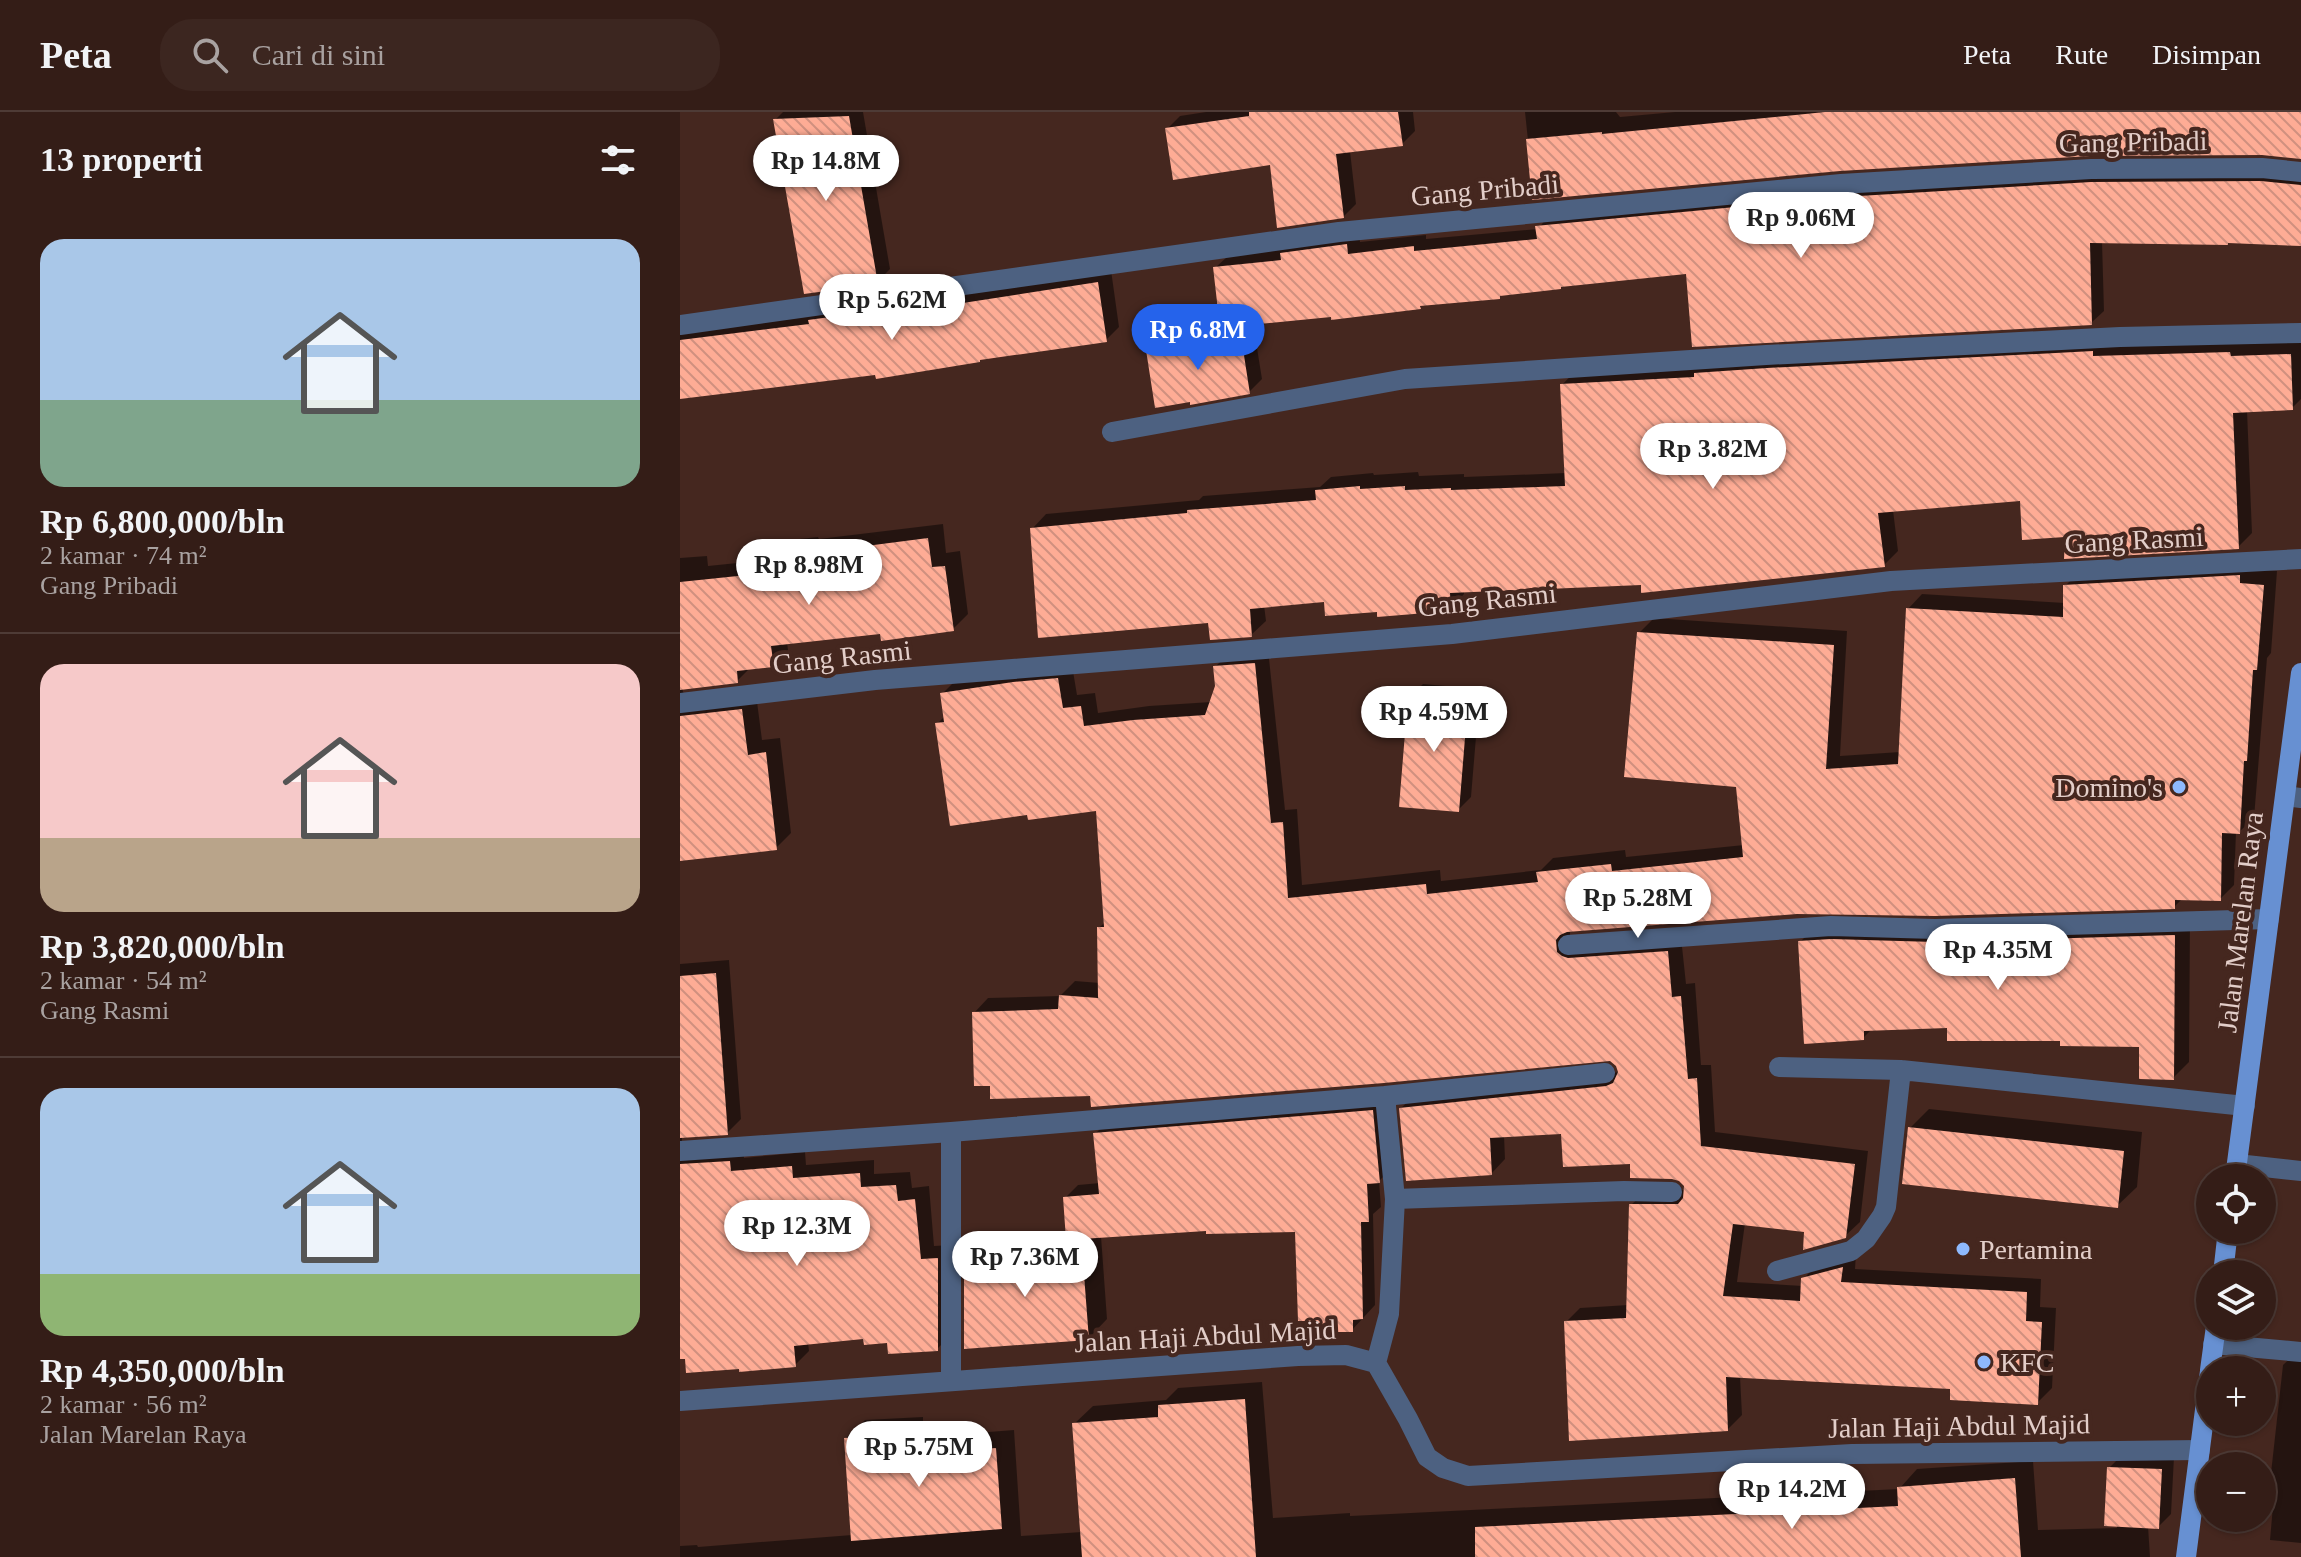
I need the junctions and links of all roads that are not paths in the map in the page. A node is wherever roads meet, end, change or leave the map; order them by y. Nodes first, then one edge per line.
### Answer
1 (2301, 172) edge
2 (680, 325) edge
3 (2301, 333) edge
4 (1112, 432) dead end
5 (2301, 559) edge
6 (2301, 673) edge
7 (680, 703) edge
8 (2293, 797) edge
9 (2269, 919) junction
10 (1568, 945) dead end
11 (1779, 1067) dead end
12 (1901, 1070) junction
13 (1605, 1073) dead end
14 (1385, 1096) junction
15 (2245, 1106) junction
16 (951, 1132) junction
17 (680, 1151) edge
18 (2237, 1164) edge
19 (2276, 1171) edge
20 (2301, 1171) edge
21 (1672, 1192) dead end
22 (1395, 1199) junction
23 (1777, 1271) dead end
24 (2240, 1340) edge
25 (2301, 1352) edge
26 (1376, 1363) junction
27 (951, 1380) junction
28 (680, 1401) edge
29 (2202, 1436) edge
30 (2200, 1450) junction
31 (2186, 1557) edge

1 - 2 street, Gang Pribadi
3 - 4 street
5 - 7 street, Gang Rasmi
6 - 8 main road, Jalan Marelan Raya
8 - 9 main road, Jalan Marelan Raya
9 - 10 street
9 - 15 main road, Jalan Marelan Raya
11 - 12 street
12 - 15 street
12 - 23 street
13 - 14 street
14 - 16 street
14 - 22 street
15 - 18 main road, Jalan Marelan Raya
16 - 17 street
16 - 27 street
19 - 20 street
21 - 22 street
22 - 26 street
24 - 25 street
26 - 27 street, Jalan Haji Abdul Majid
26 - 30 street, Jalan Haji Abdul Majid
27 - 28 street, Jalan Haji Abdul Majid
29 - 30 main road
30 - 31 main road

